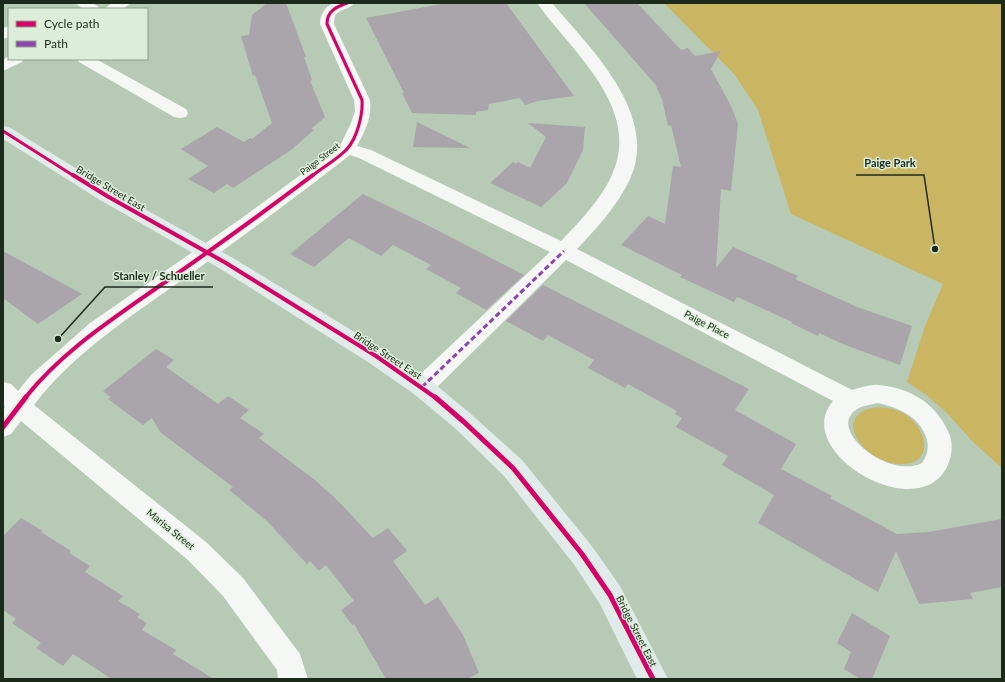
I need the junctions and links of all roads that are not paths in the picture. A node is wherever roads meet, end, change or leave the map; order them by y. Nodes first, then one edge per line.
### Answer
1 (82, 3) edge
2 (124, 3) edge
3 (347, 3) edge
4 (544, 3) edge
5 (92, 8) edge
6 (113, 8) edge
7 (14, 60) edge
8 (87, 60) edge
9 (3, 66) edge
10 (180, 113) dead end
11 (3, 131) edge
12 (347, 149) junction
13 (564, 250) junction
14 (205, 252) junction
15 (422, 387) junction
16 (11, 399) edge
17 (849, 400) dead end
18 (3, 428) edge
19 (293, 679) edge
20 (653, 679) edge

1 - 5 street
2 - 6 street
3 - 12 street, Paige Street
4 - 13 street
7 - 9 street
8 - 10 street
11 - 14 main road, Bridge Street East
12 - 13 street, Paige Street
12 - 14 street, Paige Street
13 - 15 street
13 - 17 street, Paige Place
14 - 15 main road, Bridge Street East
14 - 16 street, Paige Street
15 - 20 main road, Bridge Street East
16 - 18 street, Paige Street
16 - 19 street, Marisa Street

